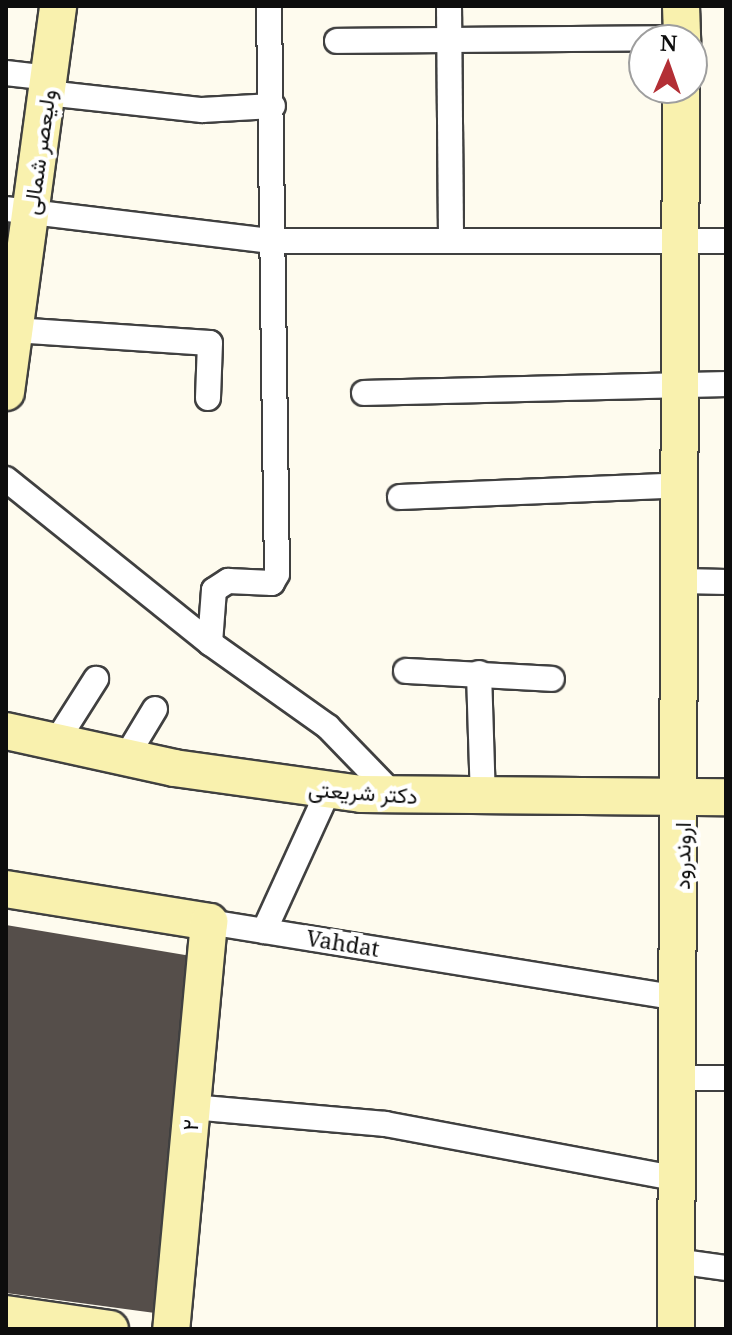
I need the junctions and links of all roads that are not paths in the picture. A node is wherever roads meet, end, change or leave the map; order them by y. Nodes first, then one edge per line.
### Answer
1 (58, 6) edge
2 (269, 6) edge
3 (449, 6) edge
4 (628, 31) edge
5 (337, 41) dead end
6 (449, 42) junction
7 (6, 73) edge
8 (48, 86) junction
9 (681, 104) edge
10 (273, 106) junction
11 (18, 211) edge
12 (272, 241) junction
13 (451, 241) junction
14 (726, 241) edge
15 (681, 242) junction
16 (12, 321) edge
17 (681, 383) junction
18 (726, 384) edge
19 (6, 392) edge
20 (364, 393) dead end
21 (208, 398) dead end
22 (6, 479) edge
23 (682, 485) junction
24 (400, 497) dead end
25 (682, 581) junction
26 (726, 582) edge
27 (210, 643) junction
28 (406, 671) dead end
29 (479, 673) junction
30 (96, 679) dead end
31 (552, 679) dead end
32 (155, 709) dead end
33 (6, 731) edge
34 (56, 742) junction
35 (126, 757) junction
36 (328, 791) junction
37 (394, 795) junction
38 (483, 797) junction
39 (683, 797) junction
40 (726, 797) edge
41 (6, 889) edge
42 (209, 922) junction
43 (264, 931) junction
44 (680, 998) junction
45 (679, 1078) junction
46 (726, 1078) edge
47 (192, 1107) junction
48 (678, 1179) junction
49 (676, 1261) junction
50 (726, 1268) edge
51 (6, 1314) edge
52 (106, 1329) edge
53 (171, 1329) edge
54 (676, 1329) edge

1 - 8 street, ولیعصر شمالی
2 - 10 street
3 - 6 street
4 - 6 street
5 - 6 street
6 - 13 street
7 - 8 street
8 - 10 street
8 - 11 street, ولیعصر شمالی
9 - 15 street, اروندرود
10 - 12 street
11 - 12 street
11 - 16 street, ولیعصر شمالی
12 - 13 street
12 - 27 street
13 - 15 street
14 - 15 street
15 - 17 street, اروندرود
16 - 19 street, ولیعصر شمالی
16 - 21 street
17 - 18 street
17 - 20 street
17 - 23 street, اروندرود
22 - 27 street
23 - 24 street
23 - 25 street, اروندرود
25 - 26 street
25 - 39 street, اروندرود
27 - 37 street
28 - 29 street
29 - 31 street
29 - 38 street
30 - 34 street
32 - 35 street
33 - 34 street, دکتر شریعتی
34 - 35 street, دکتر شریعتی
35 - 36 street, دکتر شریعتی
36 - 37 street, دکتر شریعتی
36 - 43 street
37 - 38 street, دکتر شریعتی
38 - 39 street, دکتر شریعتی
39 - 40 street, دکتر شریعتی
39 - 44 street, اروندرود
41 - 42 street, Vahdat
42 - 43 street, Vahdat
42 - 47 street, ۲
43 - 44 street, Vahdat
44 - 45 street, اروندرود
45 - 46 street
45 - 48 street, اروندرود
47 - 48 street
47 - 53 street, ۲
48 - 49 street, اروندرود
49 - 50 street
49 - 54 street, اروندرود
51 - 52 street

